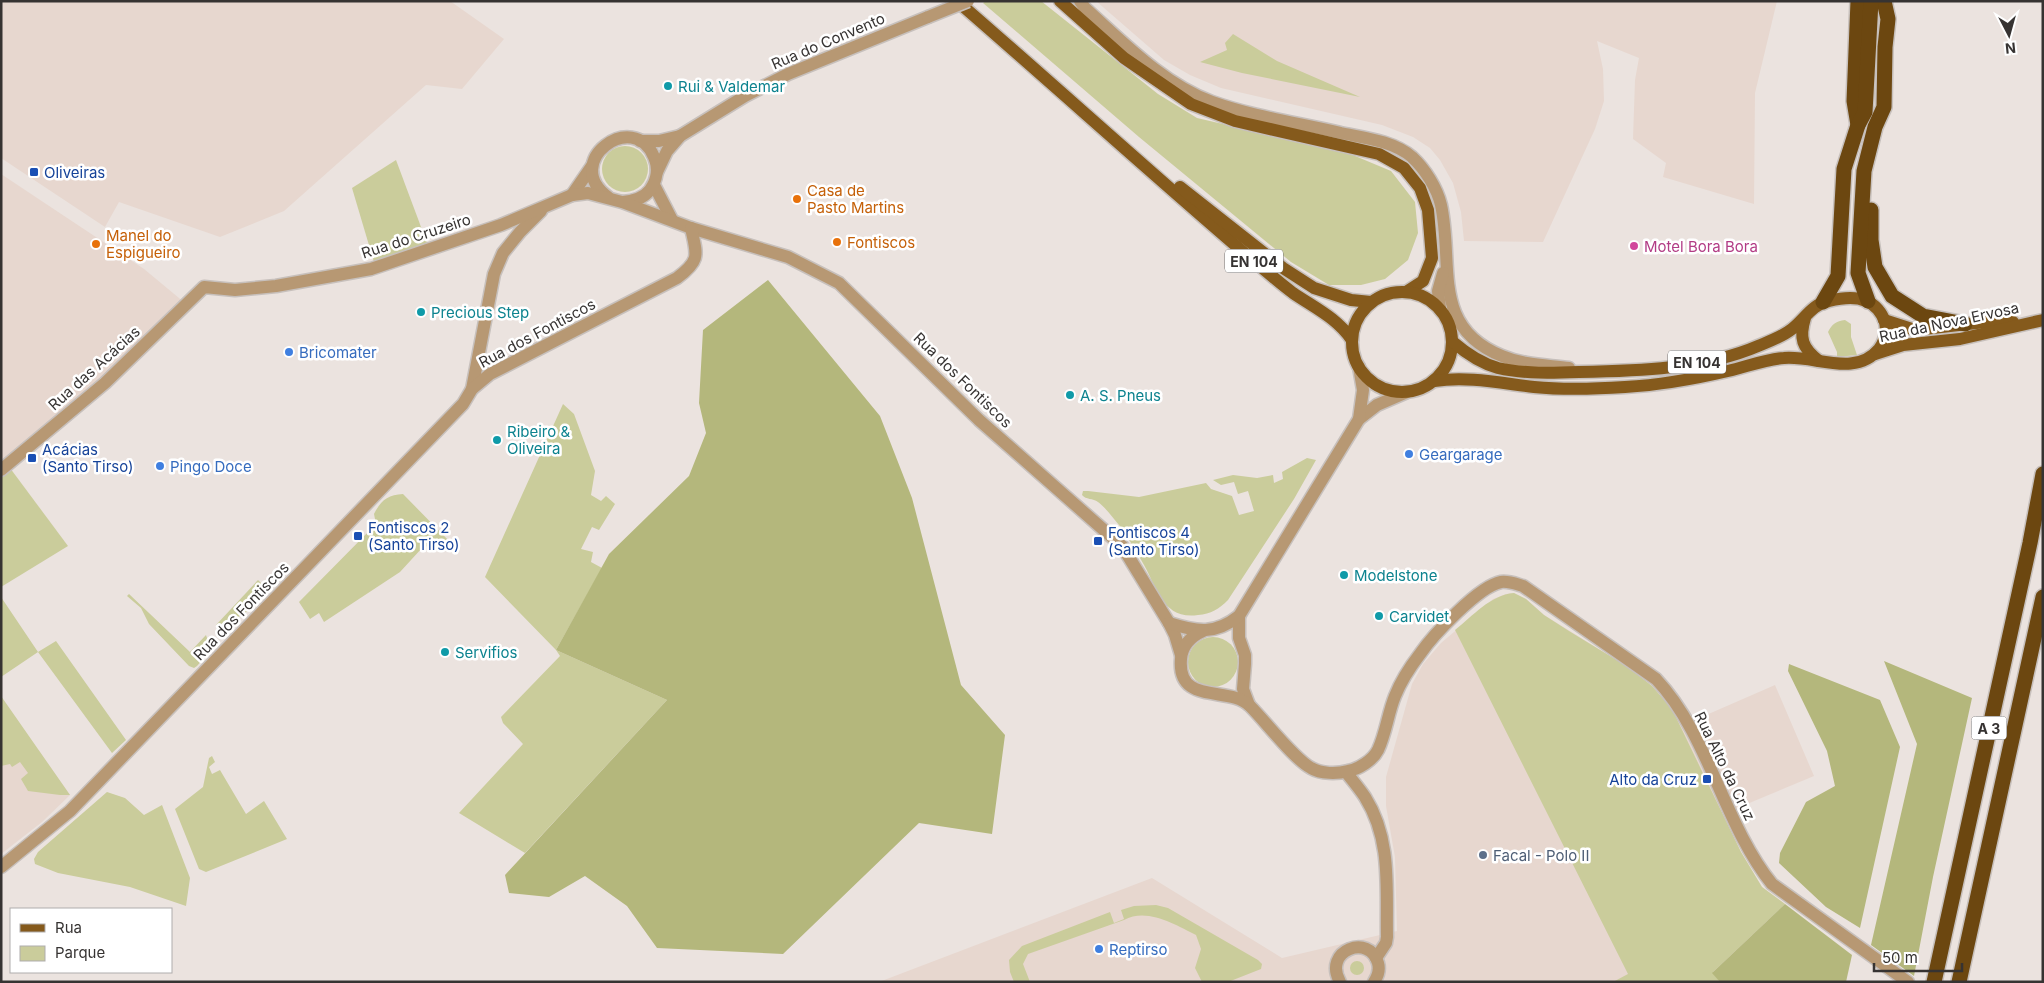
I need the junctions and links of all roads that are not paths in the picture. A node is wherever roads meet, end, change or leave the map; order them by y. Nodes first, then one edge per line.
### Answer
1 (957, 1) edge
2 (968, 1) edge
3 (1060, 1) edge
4 (1080, 1) edge
5 (1858, 1) edge
6 (1871, 1) edge
7 (1883, 1) edge
8 (1858, 125) junction
9 (1107, 131) junction
10 (680, 136) junction
11 (640, 141) junction
12 (592, 166) junction
13 (1864, 172) junction
14 (655, 179) junction
15 (572, 196) junction
16 (616, 200) junction
17 (545, 208) junction
18 (672, 220) junction
19 (691, 228) junction
20 (1446, 264) junction
21 (204, 287) joint
22 (1406, 292) junction
23 (1868, 301) junction
24 (1371, 302) junction
25 (1823, 302) junction
26 (1440, 308) junction
27 (1804, 318) junction
28 (1884, 320) junction
29 (2037, 321) edge
30 (1965, 324) junction
31 (1352, 340) junction
32 (1453, 342) junction
33 (1875, 354) junction
34 (1819, 360) junction
35 (1359, 367) junction
36 (1579, 372) junction
37 (1434, 381) junction
38 (472, 389) junction
39 (1407, 392) junction
40 (1359, 419) junction
41 (1, 470) edge
42 (2043, 474) edge
43 (2043, 598) edge
44 (1239, 616) junction
45 (1169, 624) junction
46 (1208, 630) junction
47 (1241, 646) junction
48 (1181, 656) junction
49 (1244, 673) junction
50 (1217, 694) junction
51 (1248, 705) junction
52 (1346, 772) junction
53 (1, 867) edge
54 (1376, 958) junction
55 (1340, 982) edge
56 (1374, 982) edge
57 (1908, 982) edge
58 (1934, 982) edge
59 (1959, 982) edge

1 - 9 main road, EN 104
2 - 10 street, Rua do Convento, bridge
3 - 22 main road
4 - 20 street
5 - 8 highway
6 - 8 highway
7 - 13 highway
8 - 25 highway
9 - 24 main road, EN 104
9 - 31 main road, EN 104
10 - 11 street, Rua do Convento
10 - 14 street, Rua do Convento
11 - 12 street
11 - 14 street
12 - 15 street
12 - 16 street
13 - 23 highway
13 - 30 highway
14 - 16 street
14 - 18 street
15 - 16 street
15 - 17 street, Rua do Cruzeiro
16 - 18 street
17 - 21 street, Rua do Cruzeiro
17 - 38 street
18 - 19 street
19 - 38 street, Rua dos Fontiscos
19 - 45 street, Rua dos Fontiscos
20 - 26 street
20 - 36 street
21 - 41 street, Rua das Acácias
22 - 24 main road
22 - 26 main road
23 - 25 main road
23 - 28 main road
24 - 31 main road
25 - 27 main road, EN 104
26 - 32 main road
27 - 34 main road
27 - 36 main road, EN 104
28 - 30 main road, Rua da Nova Ervosa / EN 104
28 - 33 main road
29 - 30 main road, Rua da Nova Ervosa / EN 104
29 - 33 main road, Rua da Nova Ervosa / EN 104
31 - 35 main road
32 - 36 main road, EN 104
32 - 37 main road
33 - 34 main road, EN 104
34 - 37 main road, EN 104
35 - 39 main road
35 - 40 street
37 - 39 main road
38 - 53 street, Rua dos Fontiscos
39 - 40 street
40 - 44 street
42 - 58 highway, A 3
43 - 59 highway, A 3
44 - 46 street
44 - 47 street
45 - 46 street
45 - 48 street, Rua dos Fontiscos
46 - 47 street
46 - 48 street
47 - 49 street
48 - 50 street
49 - 50 street
49 - 51 street
50 - 51 street
51 - 52 street
52 - 54 street
52 - 57 street, Rua Alto da Cruz
54 - 55 street
54 - 56 street

